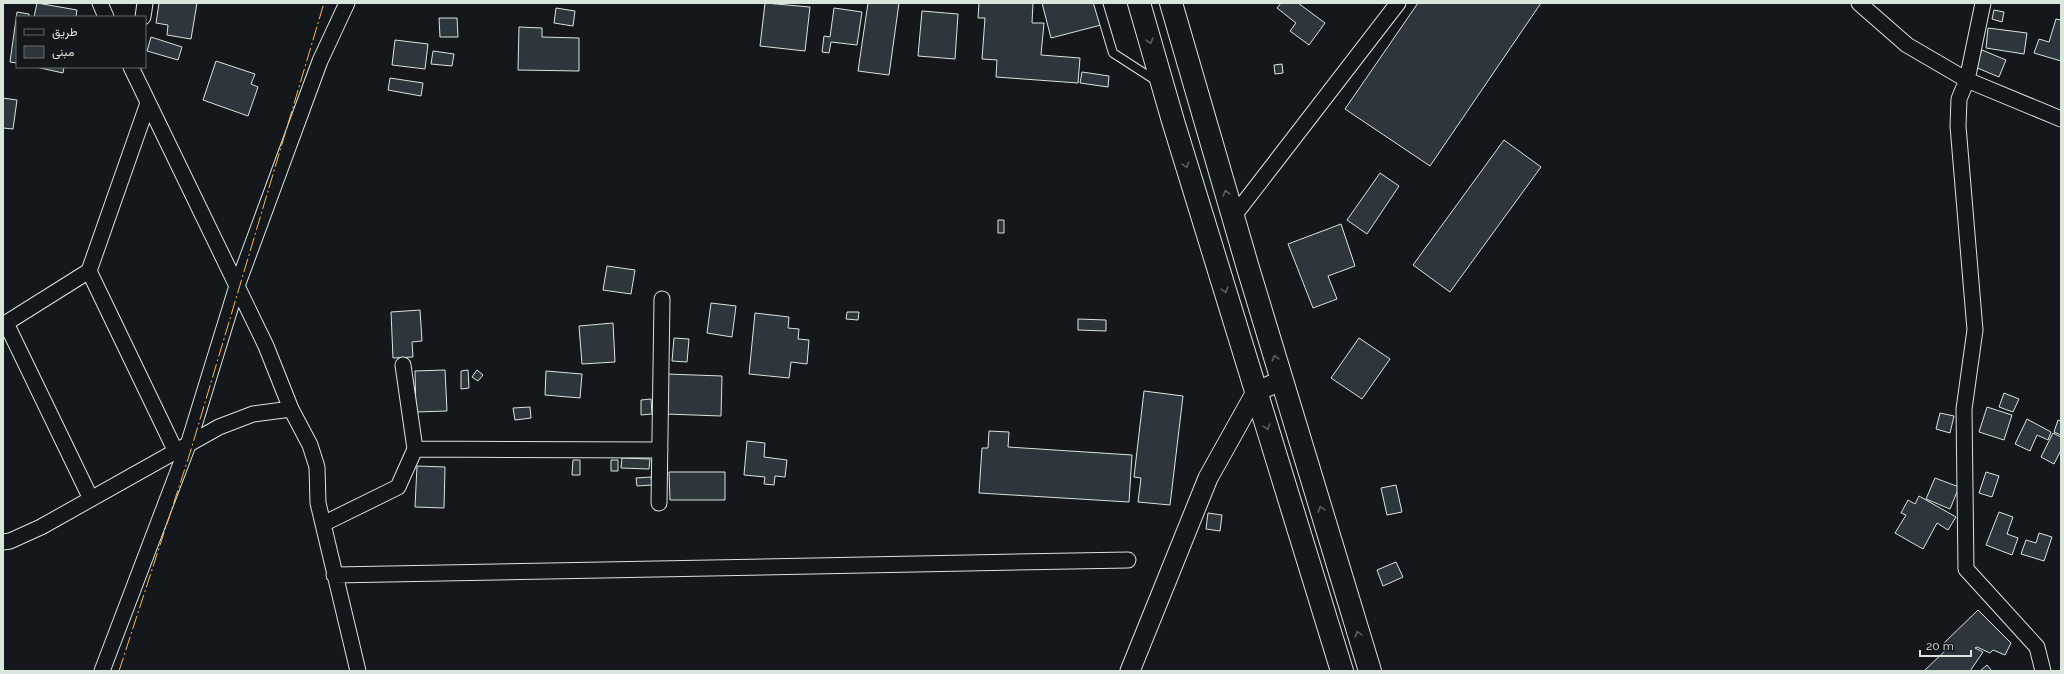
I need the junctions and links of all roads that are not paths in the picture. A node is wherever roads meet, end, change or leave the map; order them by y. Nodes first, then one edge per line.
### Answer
1 (100, 3) edge
2 (145, 3) edge
3 (347, 3) edge
4 (1098, 3) edge
5 (1140, 3) edge
6 (1171, 3) edge
7 (1398, 3) edge
8 (1859, 3) edge
9 (1983, 3) edge
10 (106, 16) edge
11 (143, 16) edge
12 (133, 69) edge
13 (1967, 80) junction
14 (1163, 85) junction
15 (148, 103) junction
16 (2059, 114) edge
17 (1233, 217) junction
18 (89, 271) junction
19 (237, 286) junction
20 (662, 299) dead end
21 (5, 324) edge
22 (403, 365) dead end
23 (1282, 380) junction
24 (1256, 392) junction
25 (291, 409) junction
26 (182, 448) junction
27 (415, 448) junction
28 (660, 450) junction
29 (91, 499) junction
30 (659, 503) dead end
31 (329, 521) dead end
32 (3, 542) edge
33 (1128, 560) dead end
34 (334, 575) junction
35 (102, 671) edge
36 (358, 671) edge
37 (1130, 671) edge
38 (1342, 671) edge
39 (1370, 671) edge
40 (2043, 671) edge

1 - 10 street
2 - 11 street
3 - 19 street
4 - 14 lane
5 -> 14 highway
17 -> 6 highway
7 - 17 street
8 - 13 street
9 - 13 street
12 - 15 street
13 - 16 street
13 - 40 street
14 -> 24 highway
15 - 18 street
15 - 19 street
23 -> 17 highway
18 - 21 street
18 - 26 street
19 - 25 street
19 - 26 street
20 - 28 street
21 - 29 street
22 - 27 street
23 - 24 street
39 -> 23 highway
24 - 37 street
24 -> 38 highway
25 - 26 street
25 - 34 street
26 - 29 street
26 - 35 street
27 - 28 street
27 - 31 street
28 - 30 street
29 - 32 street
33 - 34 street
34 - 36 street

